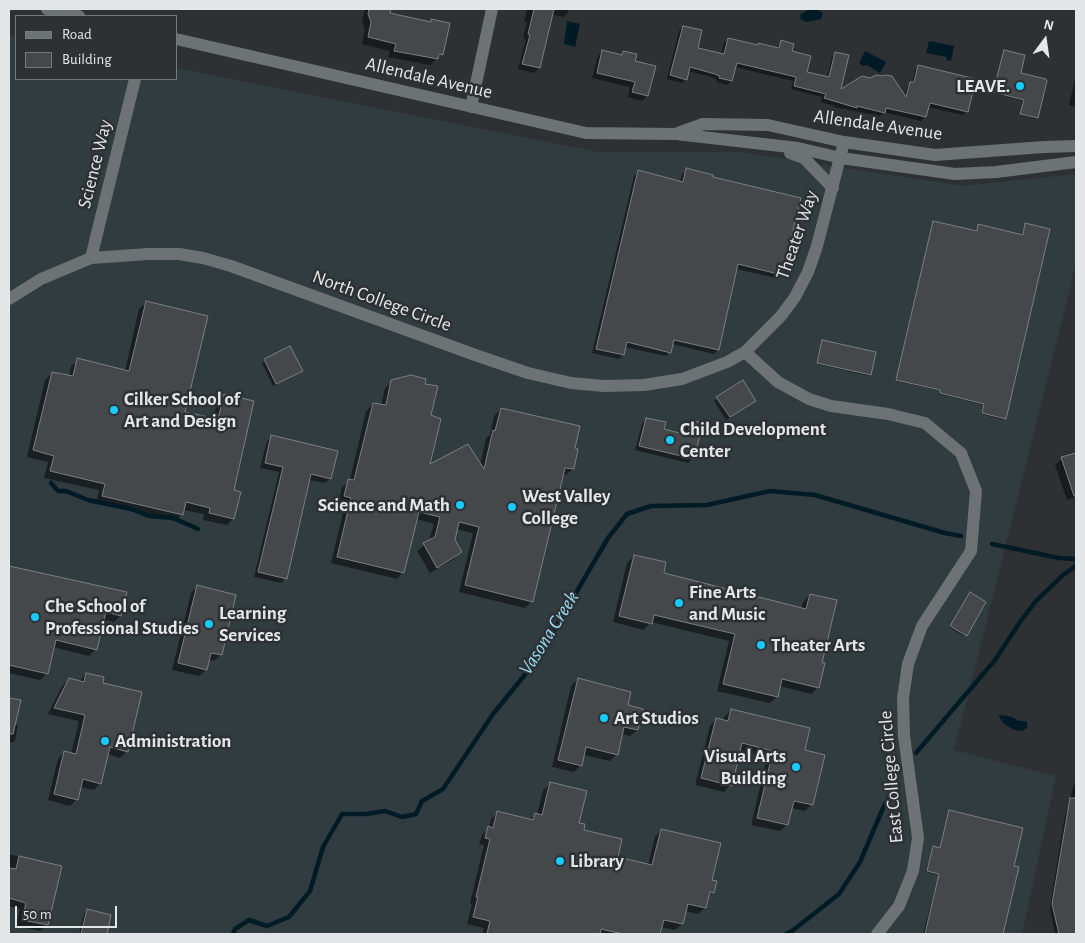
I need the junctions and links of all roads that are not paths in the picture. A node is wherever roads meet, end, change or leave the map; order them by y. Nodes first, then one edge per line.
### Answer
1 (47, 9) edge
2 (492, 9) edge
3 (74, 15) edge
4 (178, 39) edge
5 (135, 80) edge
6 (470, 107) junction
7 (676, 134) junction
8 (844, 142) junction
9 (758, 144) junction
10 (1076, 146) edge
11 (841, 158) junction
12 (1076, 162) edge
13 (833, 188) junction
14 (91, 258) junction
15 (9, 299) edge
16 (745, 352) junction
17 (877, 934) edge

1 - 3 street
2 - 6 street
4 - 6 street, Allendale Avenue
5 - 14 street, Science Way
6 - 7 street, Allendale Avenue
7 - 8 street, Allendale Avenue
7 - 9 street, Allendale Avenue
8 - 10 street, Allendale Avenue
8 - 11 street, Theater Way
9 - 11 street, Allendale Avenue
9 - 13 street
11 - 12 street, Allendale Avenue
11 - 13 street, Theater Way
13 - 16 street, Theater Way
14 - 15 street, North College Circle
14 - 16 street, North College Circle
16 - 17 street, East College Circle

